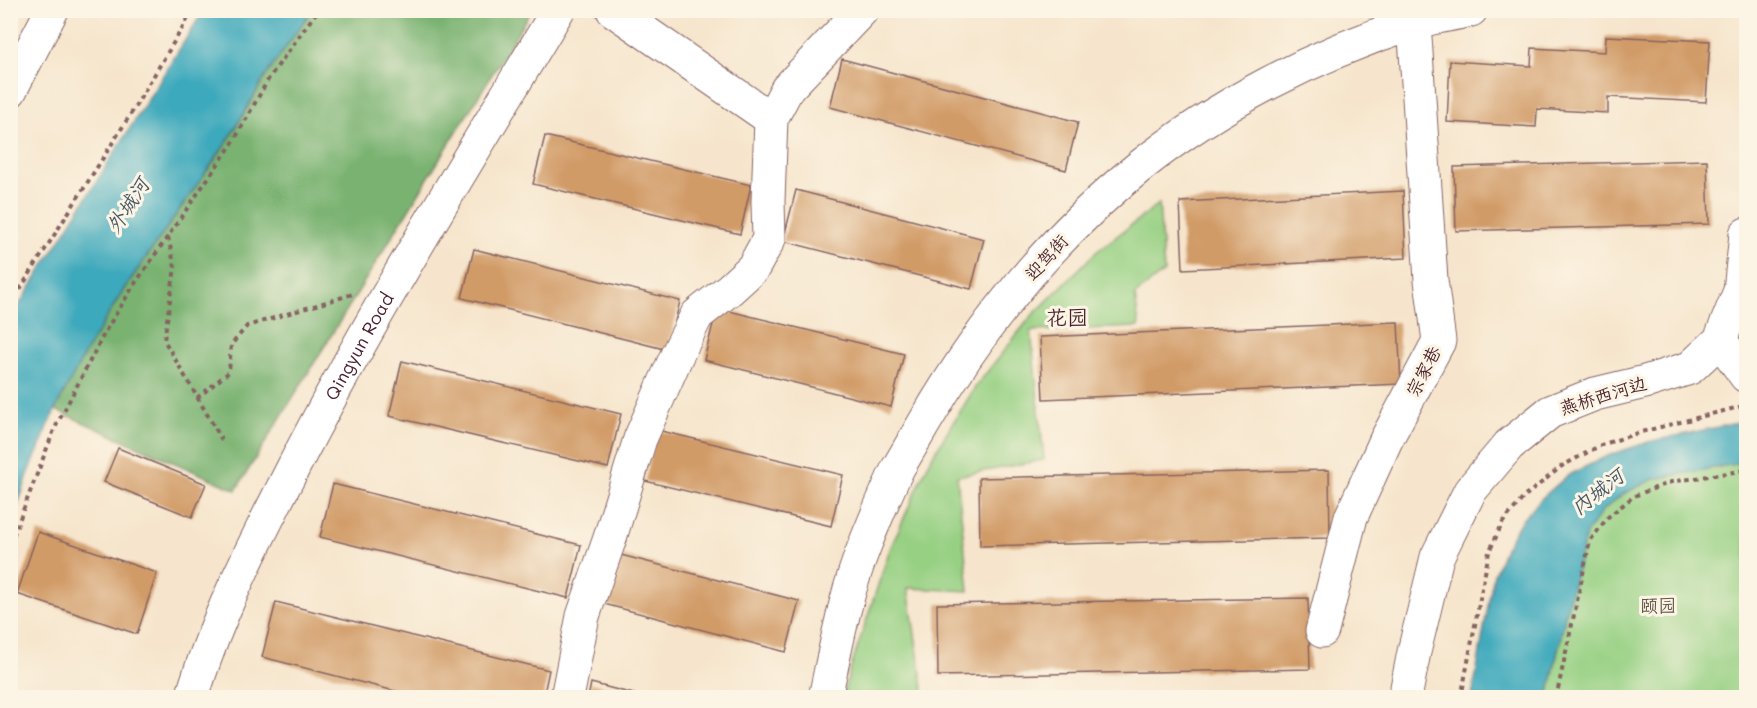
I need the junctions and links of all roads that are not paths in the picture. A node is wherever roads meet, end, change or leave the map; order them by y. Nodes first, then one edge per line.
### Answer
1 (52, 10) edge
2 (558, 10) edge
3 (613, 10) edge
4 (862, 10) edge
5 (1471, 10) edge
6 (1414, 22) junction
7 (10, 91) edge
8 (771, 119) junction
9 (1746, 234) edge
10 (1720, 340) junction
11 (1746, 376) edge
12 (1322, 631) dead end
13 (192, 698) edge
14 (567, 698) edge
15 (825, 698) edge
16 (1405, 698) edge

1 - 7 street
2 - 13 street, Qingyun Road
3 - 8 street
4 - 8 street
5 - 6 street, 迎驾街
6 - 12 street, 宗家巷
6 - 15 street, 迎驾街
8 - 14 street
9 - 10 street, 燕桥西河边
10 - 11 street
10 - 16 street, 燕桥西河边

